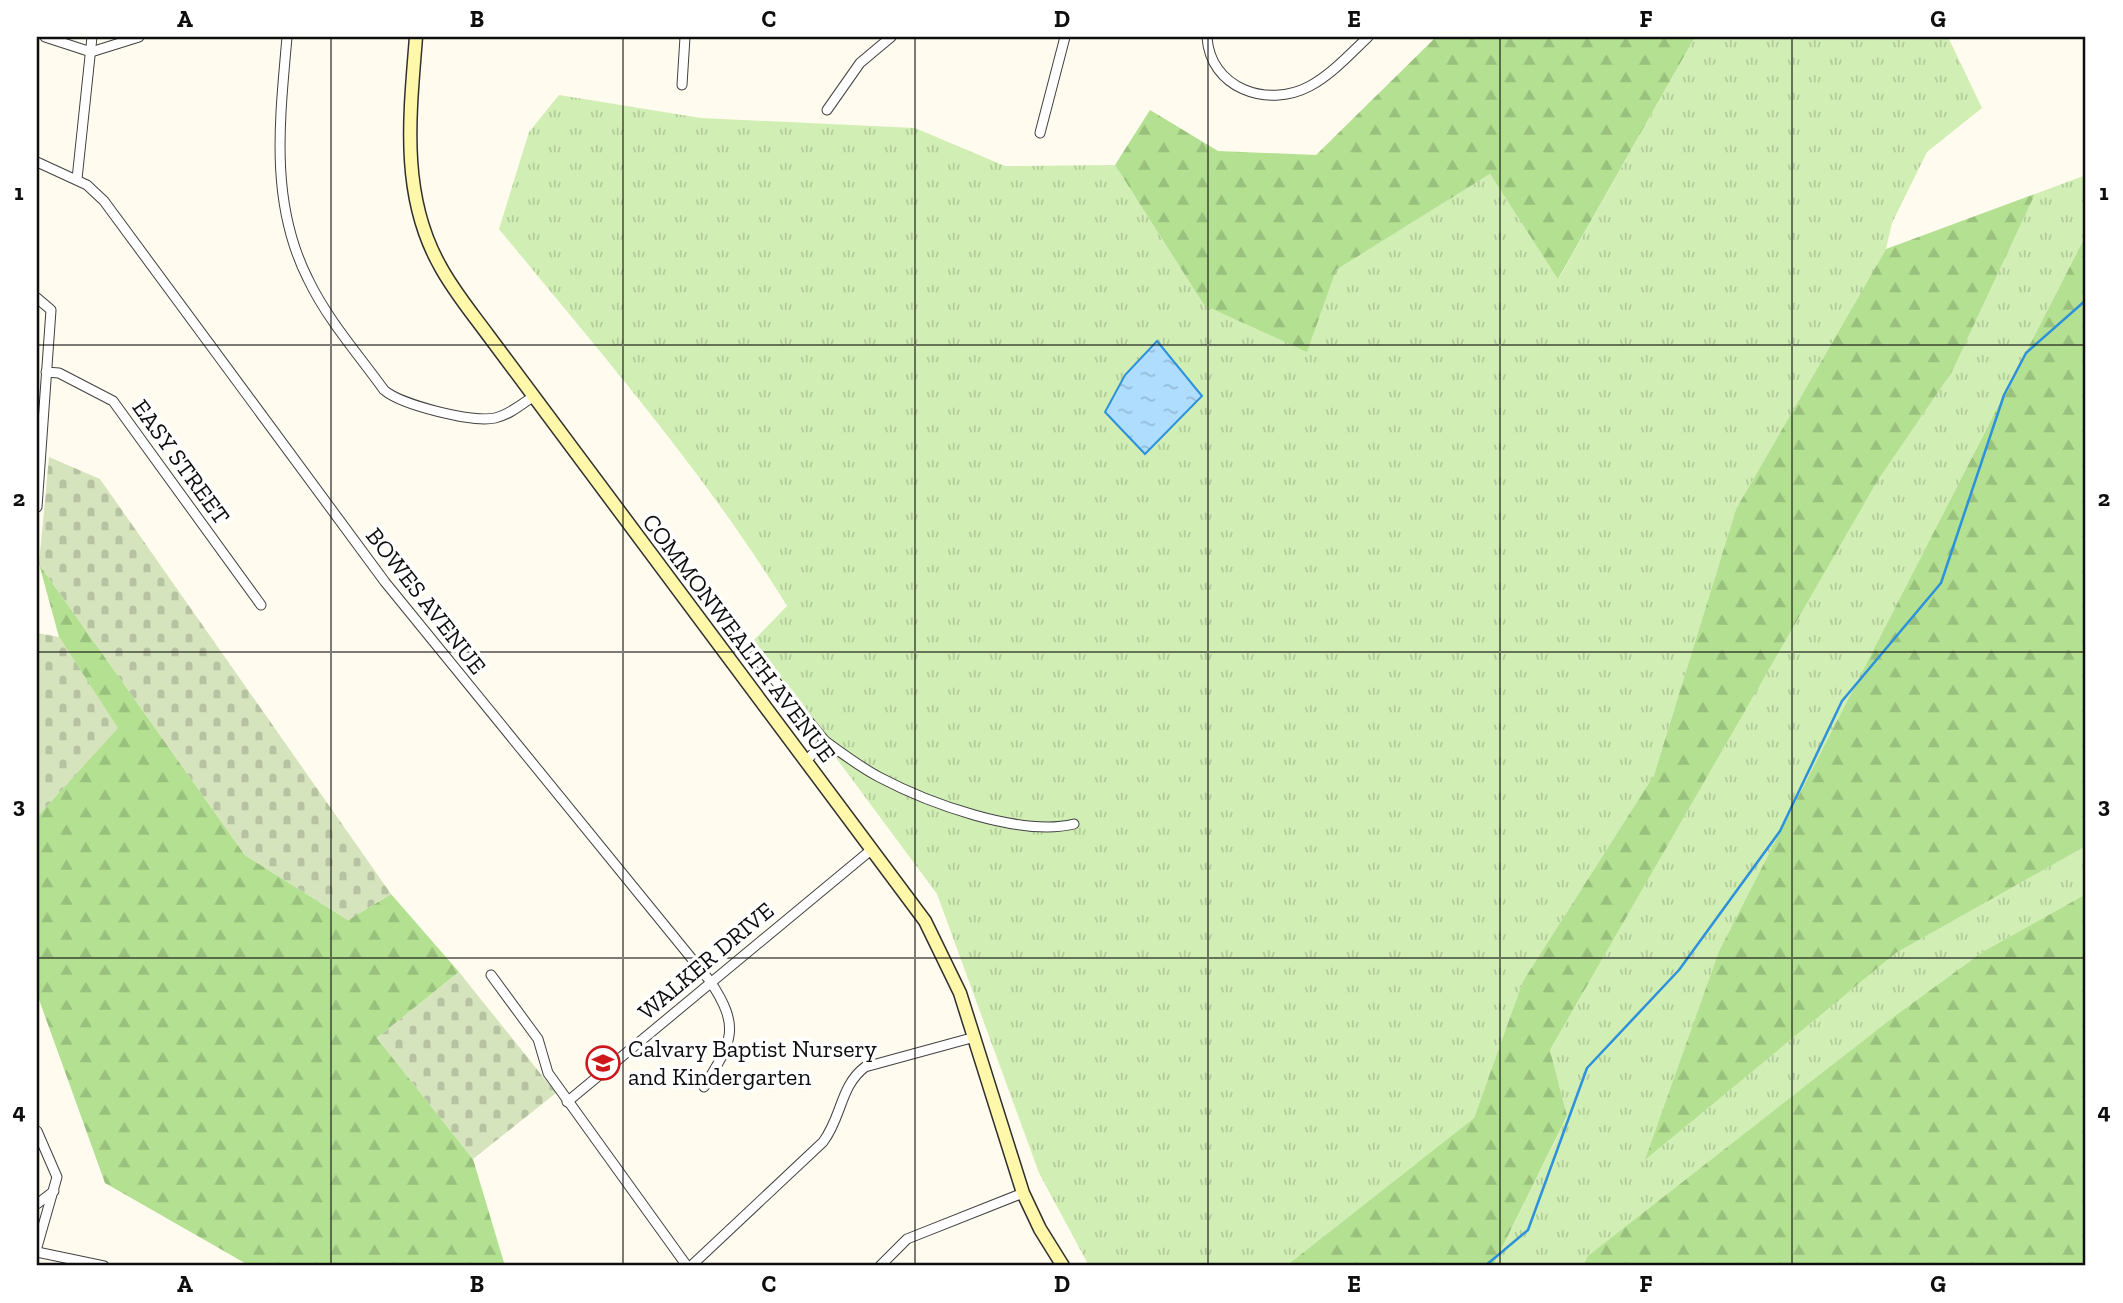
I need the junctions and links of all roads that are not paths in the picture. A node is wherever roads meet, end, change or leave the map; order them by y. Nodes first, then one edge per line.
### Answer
1 (45, 37) edge
2 (92, 37) edge
3 (139, 37) edge
4 (287, 37) edge
5 (416, 37) edge
6 (685, 37) edge
7 (891, 37) edge
8 (1065, 37) edge
9 (1207, 37) edge
10 (1368, 37) edge
11 (91, 52) junction
12 (682, 85) dead end
13 (827, 110) dead end
14 (1040, 133) dead end
15 (37, 162) edge
16 (77, 179) junction
17 (37, 298) edge
18 (46, 372) junction
19 (534, 396) junction
20 (39, 442) edge
21 (37, 507) edge
22 (261, 605) dead end
23 (749, 649) dead end
24 (825, 741) junction
25 (805, 762) junction
26 (1074, 824) dead end
27 (871, 850) junction
28 (491, 975) dead end
29 (710, 981) junction
30 (975, 1037) junction
31 (704, 1087) dead end
32 (567, 1102) junction
33 (37, 1131) edge
34 (55, 1190) junction
35 (1023, 1193) junction
36 (37, 1204) edge
37 (37, 1249) edge
38 (104, 1266) edge
39 (689, 1266) edge
40 (880, 1266) edge
41 (1063, 1266) edge

1 - 11 street
2 - 11 street
3 - 11 street
4 - 19 street
5 - 19 street, COMMONWEALTH AVENUE
6 - 12 street
7 - 13 street
8 - 14 street
9 - 10 street
11 - 16 street
15 - 16 street, BOWES AVENUE
16 - 29 street, BOWES AVENUE
17 - 18 street
18 - 20 street
18 - 22 street, EASY STREET
19 - 25 street, COMMONWEALTH AVENUE
20 - 21 street
23 - 24 street
24 - 25 street
24 - 26 street
25 - 27 street, COMMONWEALTH AVENUE
27 - 29 street, WALKER DRIVE
27 - 30 street, COMMONWEALTH AVENUE
28 - 32 street
29 - 31 street, BOWES AVENUE
29 - 32 street, WALKER DRIVE
30 - 35 street, COMMONWEALTH AVENUE
30 - 39 street
32 - 39 street
33 - 34 street
34 - 36 street
34 - 37 street
35 - 40 street
35 - 41 street, COMMONWEALTH AVENUE
37 - 38 street

